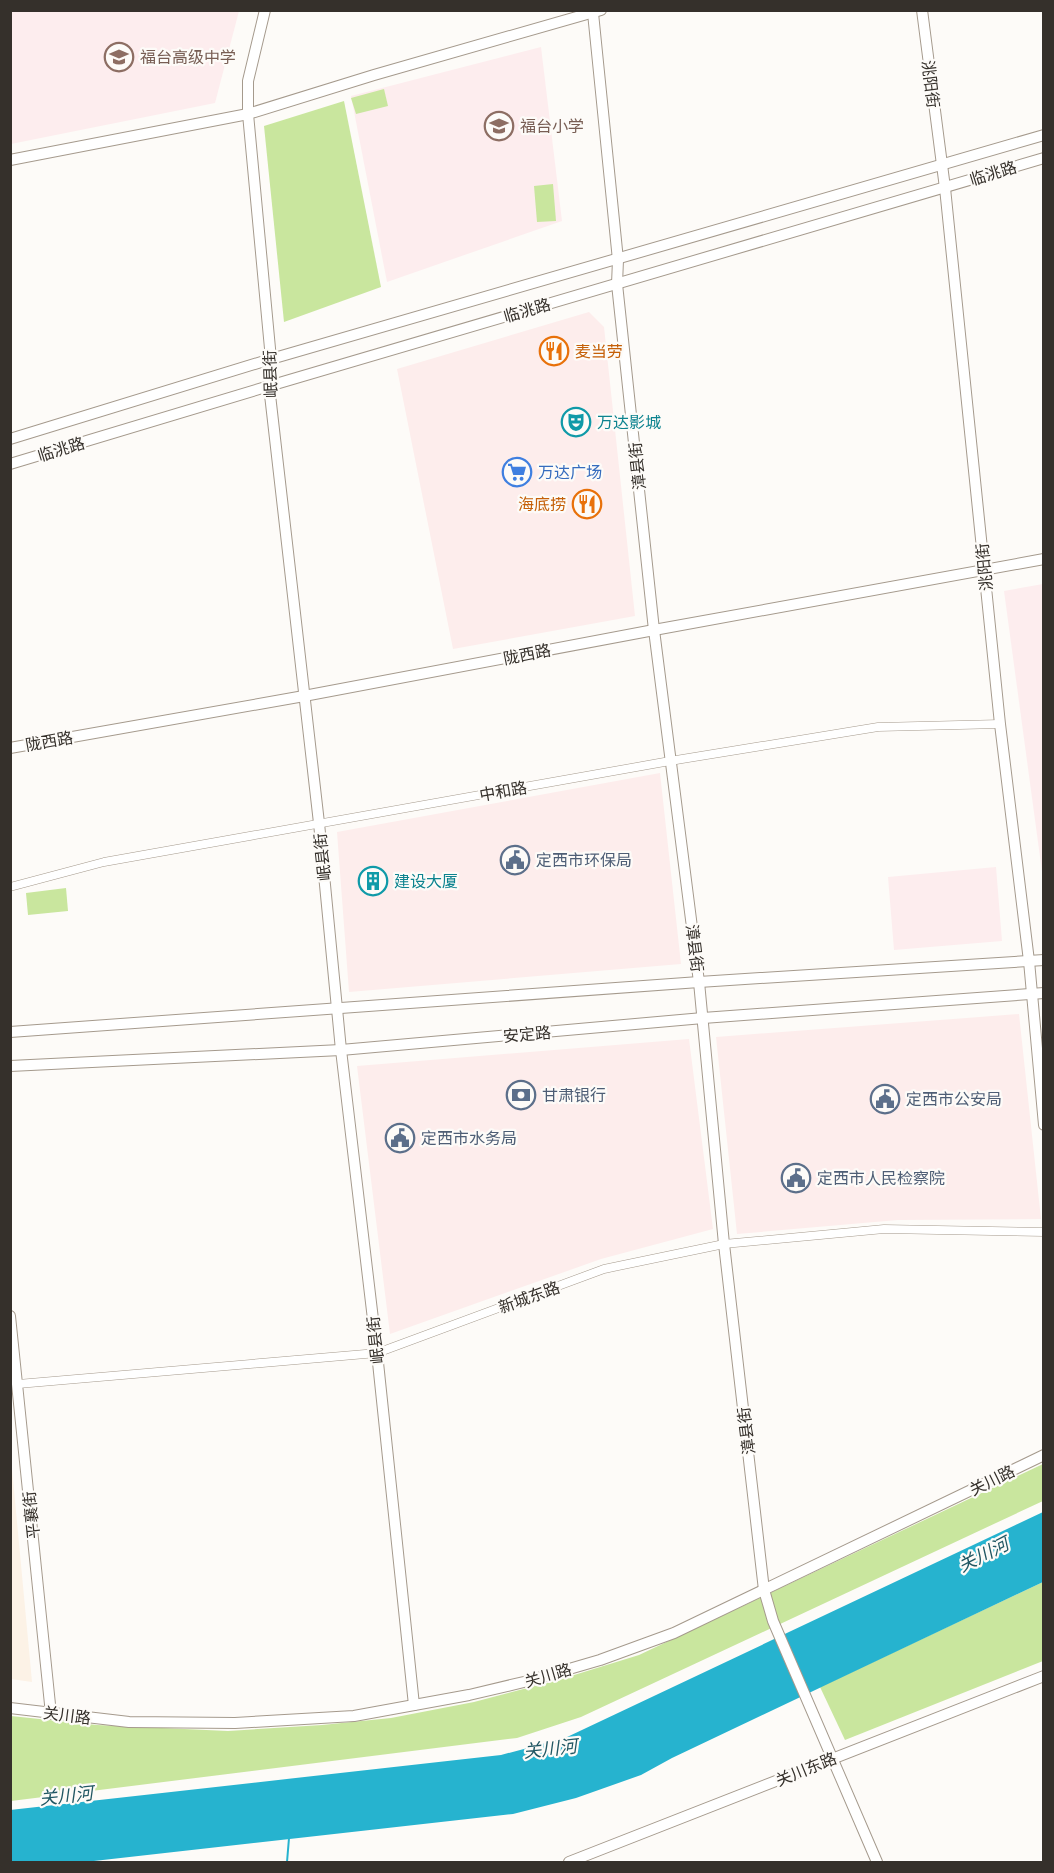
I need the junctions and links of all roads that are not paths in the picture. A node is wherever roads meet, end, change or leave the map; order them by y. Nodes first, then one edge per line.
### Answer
1 (265, 10) edge
2 (922, 10) edge
3 (597, 12) edge
4 (248, 114) junction
5 (1044, 135) edge
6 (1044, 158) edge
7 (10, 160) edge
8 (941, 165) junction
9 (945, 188) junction
10 (618, 260) junction
11 (617, 284) junction
12 (271, 359) junction
13 (269, 386) junction
14 (10, 440) edge
15 (10, 464) edge
16 (1044, 559) edge
17 (984, 569) junction
18 (654, 630) junction
19 (304, 696) junction
20 (1000, 724) junction
21 (10, 748) edge
22 (670, 761) junction
23 (319, 823) junction
24 (10, 887) edge
25 (1044, 960) edge
26 (1029, 961) junction
27 (699, 982) junction
28 (1044, 993) edge
29 (1031, 994) junction
30 (337, 1008) junction
31 (703, 1018) junction
32 (10, 1032) edge
33 (341, 1050) junction
34 (10, 1066) edge
35 (1044, 1125) edge
36 (1044, 1232) edge
37 (724, 1244) junction
38 (10, 1316) edge
39 (377, 1353) junction
40 (18, 1384) junction
41 (1044, 1455) edge
42 (764, 1590) junction
43 (1044, 1676) edge
44 (414, 1705) junction
45 (10, 1708) edge
46 (51, 1714) junction
47 (832, 1758) junction
48 (569, 1863) edge
49 (877, 1863) edge

1 - 4 street, 岷县街
2 - 8 street, 洮阳街
3 - 4 street
3 - 10 street, 漳县街
4 - 7 street
4 - 12 street, 岷县街
5 - 8 street, 临洮路
6 - 9 street, 临洮路
8 - 9 street, 洮阳街
8 - 10 street, 临洮路
9 - 11 street, 临洮路
9 - 17 street, 洮阳街
10 - 11 street, 漳县街
10 - 12 street, 临洮路
11 - 13 street, 临洮路
11 - 18 street, 漳县街
12 - 13 street, 岷县街
12 - 14 street, 临洮路
13 - 15 street, 临洮路
13 - 19 street, 岷县街
16 - 17 street, 陇西路
17 - 18 street, 陇西路
17 - 20 street, 洮阳街
18 - 19 street, 陇西路
18 - 22 street, 漳县街
19 - 21 street, 陇西路
19 - 23 street, 岷县街
20 - 22 street, 中和路
20 - 26 street, 洮阳街
22 - 23 street, 中和路
22 - 27 street, 漳县街
23 - 24 street, 中和路
23 - 30 street, 岷县街
25 - 26 street
26 - 27 street
26 - 29 street, 洮阳街
27 - 30 street
27 - 31 street, 漳县街
28 - 29 street, 安定路
29 - 31 street, 安定路
29 - 35 street, 洮阳街
30 - 32 street
30 - 33 street, 岷县街
31 - 33 street, 安定路
31 - 37 street, 漳县街
33 - 34 street, 安定路
33 - 39 street, 岷县街
36 - 37 street, 新城东路
37 - 39 street, 新城东路
37 - 42 street, 漳县街
38 - 40 street, 平襄街
39 - 40 street, 新城东路
39 - 44 street, 岷县街
40 - 46 street, 平襄街
41 - 42 street, 关川路
42 - 44 street, 关川路
42 - 47 street, 漳县街
43 - 47 street, 关川东路
44 - 46 street, 关川路
45 - 46 street, 关川路
47 - 48 street, 关川东路
47 - 49 street, 漳县街

